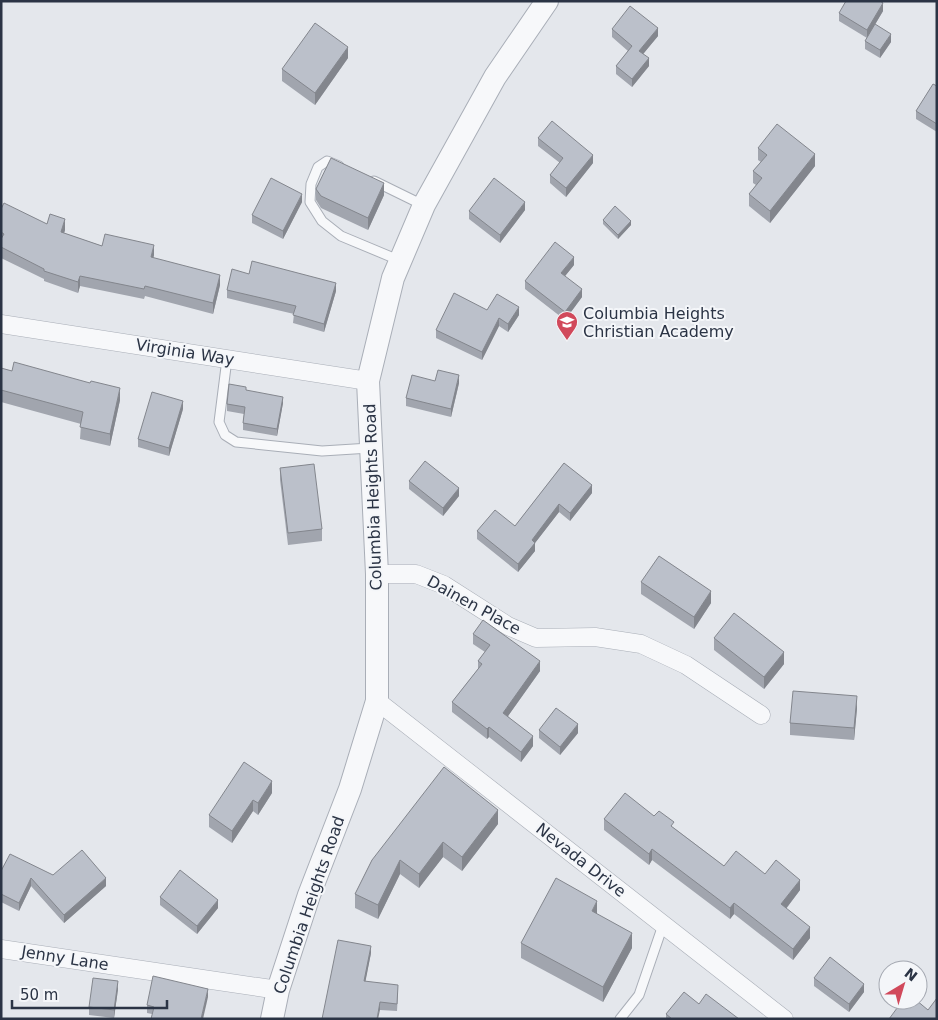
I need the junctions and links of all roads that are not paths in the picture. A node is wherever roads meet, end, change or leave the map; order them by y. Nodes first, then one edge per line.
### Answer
1 (547, 1) edge
2 (346, 169) edge
3 (364, 176) edge
4 (424, 205) junction
5 (400, 261) junction
6 (1, 324) edge
7 (227, 359) junction
8 (368, 381) junction
9 (371, 448) junction
10 (377, 574) junction
11 (377, 701) junction
12 (761, 715) dead end
13 (663, 924) junction
14 (1, 948) edge
15 (278, 990) junction
16 (272, 1019) edge
17 (620, 1019) edge
18 (784, 1019) edge

1 - 4 street, Columbia Heights Road
2 - 5 lane
3 - 4 lane
4 - 5 street, Columbia Heights Road
5 - 8 street, Columbia Heights Road
6 - 7 street, Virginia Way
7 - 8 street, Virginia Way
7 - 9 lane
8 - 9 street, Columbia Heights Road
9 - 10 street, Columbia Heights Road
10 - 11 street, Columbia Heights Road
10 - 12 street, Dainen Place
11 - 13 street, Nevada Drive
11 - 15 street, Columbia Heights Road
13 - 17 lane
13 - 18 street, Nevada Drive
14 - 15 street, Jenny Lane
15 - 16 street, Columbia Heights Road

